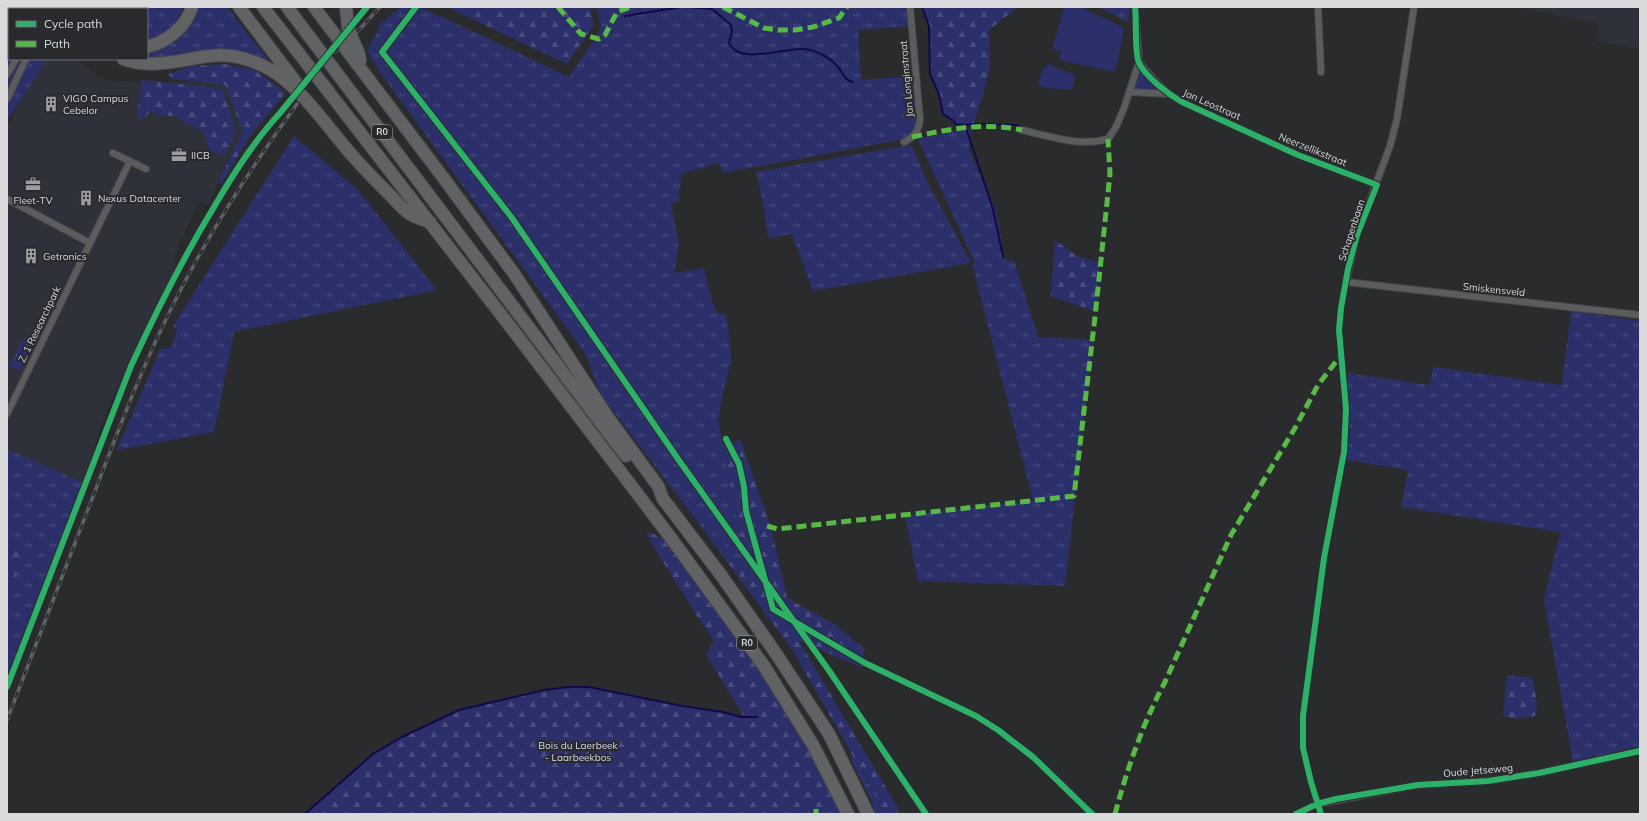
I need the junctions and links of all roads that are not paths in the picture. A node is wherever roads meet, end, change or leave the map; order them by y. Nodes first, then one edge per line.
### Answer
1 (192, 7) edge
2 (239, 7) edge
3 (263, 7) edge
4 (286, 7) edge
5 (314, 7) edge
6 (346, 7) edge
7 (910, 7) edge
8 (1135, 7) edge
9 (1318, 7) edge
10 (1414, 7) edge
11 (148, 47) edge
12 (15, 60) edge
13 (26, 60) edge
14 (129, 60) edge
15 (1139, 62) junction
16 (362, 68) junction
17 (1321, 72) dead end
18 (7, 75) edge
19 (1130, 92) junction
20 (1169, 94) junction
21 (7, 99) edge
22 (314, 109) junction
23 (1243, 129) joint
24 (1022, 130) dead end
25 (904, 142) dead end
26 (113, 153) dead end
27 (130, 161) junction
28 (146, 169) dead end
29 (1377, 185) junction
30 (7, 199) edge
31 (430, 222) junction
32 (90, 243) junction
33 (1346, 282) joint
34 (1640, 315) edge
35 (7, 414) edge
36 (663, 499) junction
37 (1640, 751) edge
38 (1317, 804) dead end
39 (848, 814) edge
40 (868, 814) edge

1 - 11 highway
2 - 22 highway
3 - 31 highway, R0
4 - 36 highway, R0
5 - 16 highway
6 - 16 highway
7 - 25 street, Jan Longinstraat
8 - 15 street
9 - 17 street
10 - 29 street, Schapenbaan
12 - 18 street
13 - 21 street
14 - 22 highway
15 - 19 street
15 - 20 street, Jan Leostraat
16 - 36 highway
19 - 20 street, Jan Leostraat
19 - 24 street
20 - 23 street, Jan Leostraat
22 - 31 highway
23 - 29 street, Neerzellikstraat
26 - 27 street
27 - 28 street
27 - 32 street, Z. 1 Researchpark
29 - 33 street, Schapenbaan
30 - 32 street
31 - 39 highway, R0
32 - 35 street, Z. 1 Researchpark
33 - 34 street, Smiskensveld
36 - 40 highway, R0
37 - 38 street, Oude Jetseweg

